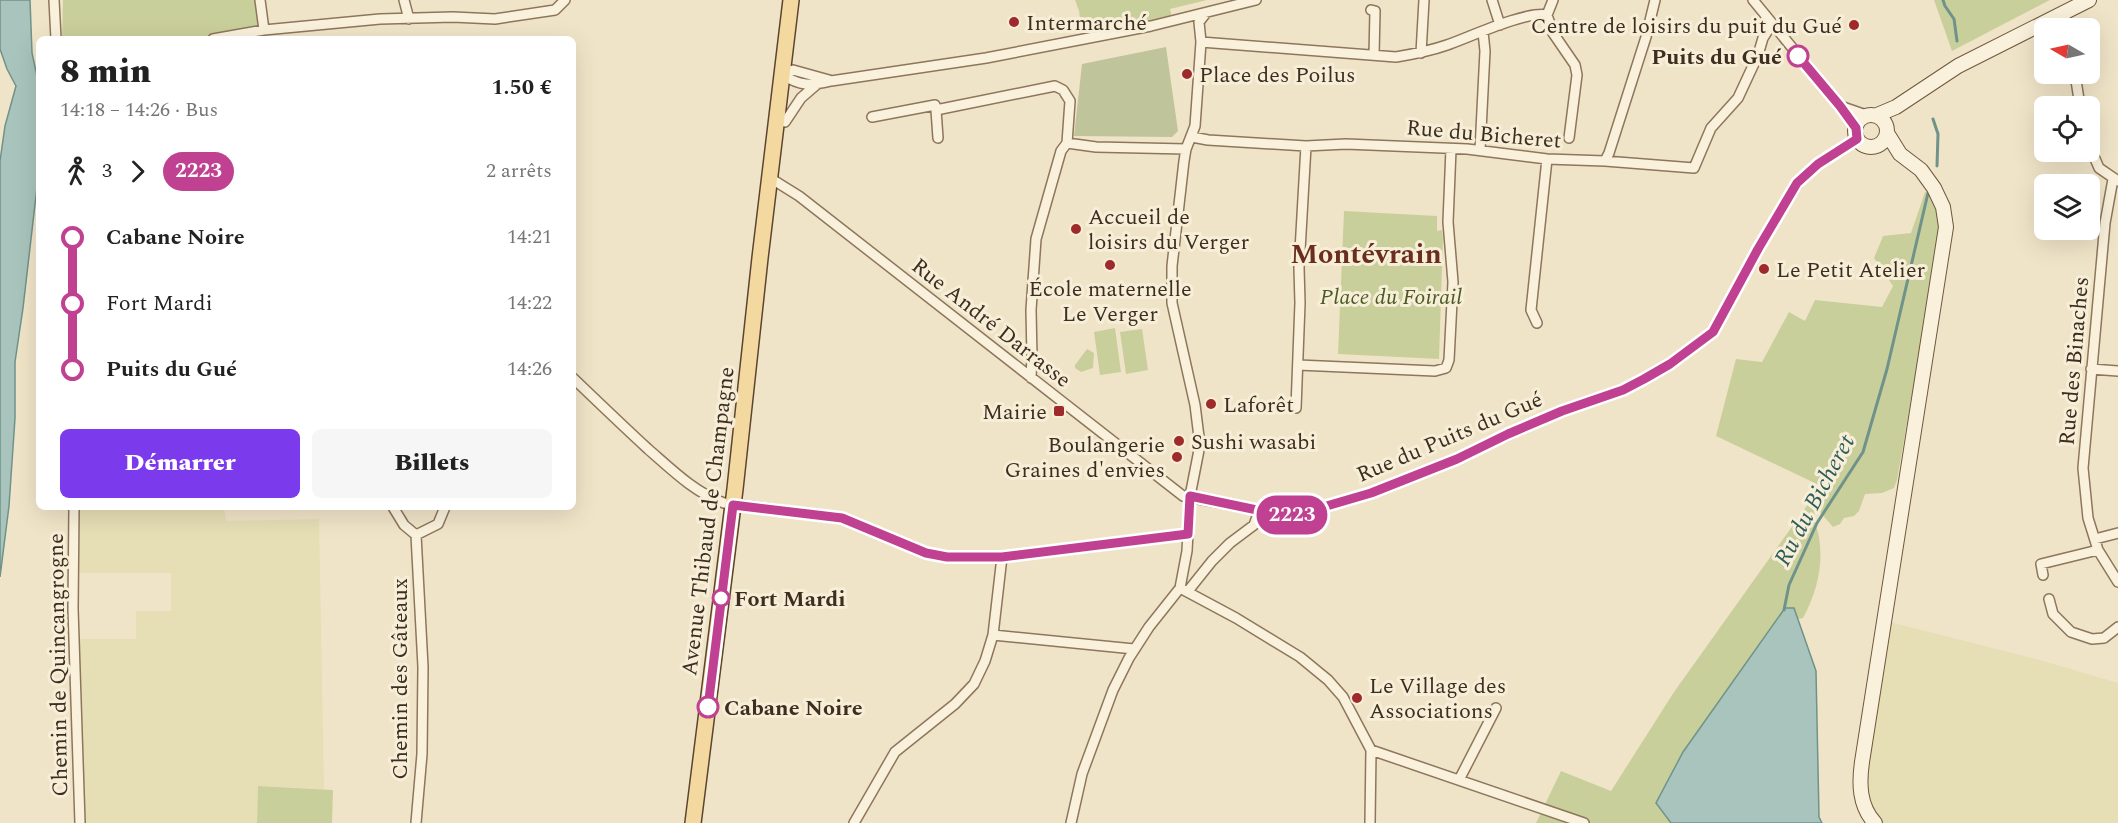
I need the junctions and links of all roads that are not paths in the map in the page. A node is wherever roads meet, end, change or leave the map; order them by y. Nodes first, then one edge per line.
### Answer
1 (54, 0) edge
2 (260, 0) edge
3 (404, 0) edge
4 (565, 0) edge
5 (791, 0) edge
6 (801, 0) edge
7 (1256, 0) edge
8 (1424, 0) edge
9 (1492, 0) edge
10 (1553, 0) edge
11 (1655, 0) edge
12 (1753, 0) edge
13 (2089, 0) edge
14 (1231, 4) edge
15 (1371, 10) dead end
16 (2063, 12) junction
17 (1206, 13) junction
18 (1547, 15) junction
19 (2065, 18) edge
20 (409, 19) junction
21 (1500, 25) junction
22 (1774, 26) junction
23 (264, 30) junction
24 (1483, 32) junction
25 (56, 36) edge
26 (230, 36) edge
27 (1201, 42) junction
28 (1421, 53) junction
29 (1374, 55) junction
30 (789, 75) junction
31 (831, 81) junction
32 (818, 84) junction
33 (1840, 106) junction
34 (1896, 107) junction
35 (936, 110) junction
36 (1871, 115) junction
37 (872, 117) dead end
38 (785, 122) junction
39 (1887, 130) junction
40 (1857, 133) junction
41 (1192, 137) junction
42 (938, 138) dead end
43 (1569, 138) dead end
44 (1067, 143) junction
45 (1306, 146) junction
46 (1877, 146) junction
47 (1186, 149) junction
48 (1451, 149) junction
49 (1480, 150) junction
50 (1900, 154) junction
51 (1546, 159) junction
52 (1605, 161) junction
53 (2096, 162) edge
54 (773, 180) junction
55 (2116, 180) edge
56 (1537, 323) dead end
57 (1298, 364) junction
58 (2091, 369) junction
59 (2118, 370) edge
60 (1031, 378) junction
61 (576, 381) edge
62 (1296, 408) dead end
63 (1190, 496) junction
64 (733, 505) junction
65 (74, 510) edge
66 (395, 510) edge
67 (444, 510) edge
68 (1259, 511) junction
69 (2118, 533) edge
70 (1188, 534) junction
71 (416, 535) junction
72 (2095, 540) junction
73 (2098, 550) junction
74 (1002, 557) junction
75 (2043, 575) dead end
76 (2118, 582) edge
77 (1184, 590) junction
78 (2049, 599) dead end
79 (2118, 627) edge
80 (993, 635) junction
81 (1134, 649) junction
82 (1496, 708) dead end
83 (1371, 750) junction
84 (1459, 780) junction
85 (80, 823) edge
86 (416, 823) edge
87 (693, 823) edge
88 (854, 823) edge
89 (1071, 823) edge
90 (1370, 823) edge
91 (1584, 823) edge
92 (1875, 823) edge

1 - 25 street
2 - 23 street
3 - 20 street
4 - 20 street
5 - 30 main road, Avenue Thibaud de Champagne
6 - 30 main road, Avenue Thibaud de Champagne
7 - 14 street
8 - 28 street
9 - 21 street
10 - 18 street
11 - 52 street
12 - 22 street
13 - 16 main road
14 - 17 street
15 - 29 street
16 - 19 street
16 - 34 main road
17 - 27 street
17 - 31 street
18 - 21 street
18 - 43 street
20 - 23 street
21 - 24 street
22 - 33 street
22 - 52 street, Rue du Bicheret
23 - 26 street
24 - 28 street
24 - 49 street
27 - 29 street
27 - 41 street
28 - 29 street
30 - 31 street
30 - 32 street
30 - 38 main road, Avenue Thibaud de Champagne
30 - 54 main road, Avenue Thibaud de Champagne
31 - 32 street
32 - 38 street
33 - 36 street
33 - 40 street
34 - 36 main road
34 - 39 main road
35 - 37 street
35 - 42 street
35 - 44 street
36 - 39 main road
36 - 40 main road
38 - 54 main road, Avenue Thibaud de Champagne
39 - 46 main road
39 - 50 main road
40 - 46 main road
40 - 68 street, Rue du Puits du Gué
41 - 45 street, Rue du Bicheret
41 - 47 street
44 - 47 street
44 - 60 street
45 - 48 street, Rue du Bicheret
45 - 57 street
46 - 50 main road
47 - 63 street
48 - 49 street, Rue du Bicheret
48 - 57 street
49 - 51 street, Rue du Bicheret
50 - 92 main road
51 - 52 street, Rue du Bicheret
51 - 56 street
53 - 55 street, Rue des Binaches
54 - 60 street, Rue André Darrasse
54 - 64 main road, Avenue Thibaud de Champagne
55 - 58 street, Rue des Binaches
57 - 62 street
58 - 59 street
58 - 72 street, Rue des Binaches
60 - 63 street, Rue André Darrasse
61 - 64 street
63 - 68 street, Rue du Puits du Gué
63 - 70 street
64 - 74 street
64 - 87 main road, Avenue Thibaud de Champagne
65 - 85 street, Chemin de Quincangrogne
66 - 71 street
67 - 71 street
68 - 77 street
69 - 72 street
70 - 74 street
70 - 77 street
71 - 86 street, Chemin des Gâteaux
72 - 73 street, Rue des Binaches
73 - 75 street
73 - 76 street, Rue des Binaches
74 - 80 street
77 - 81 street
77 - 83 street
78 - 79 street
80 - 81 street
80 - 88 street
81 - 89 street
82 - 84 street
83 - 84 street
83 - 90 street
84 - 91 street

